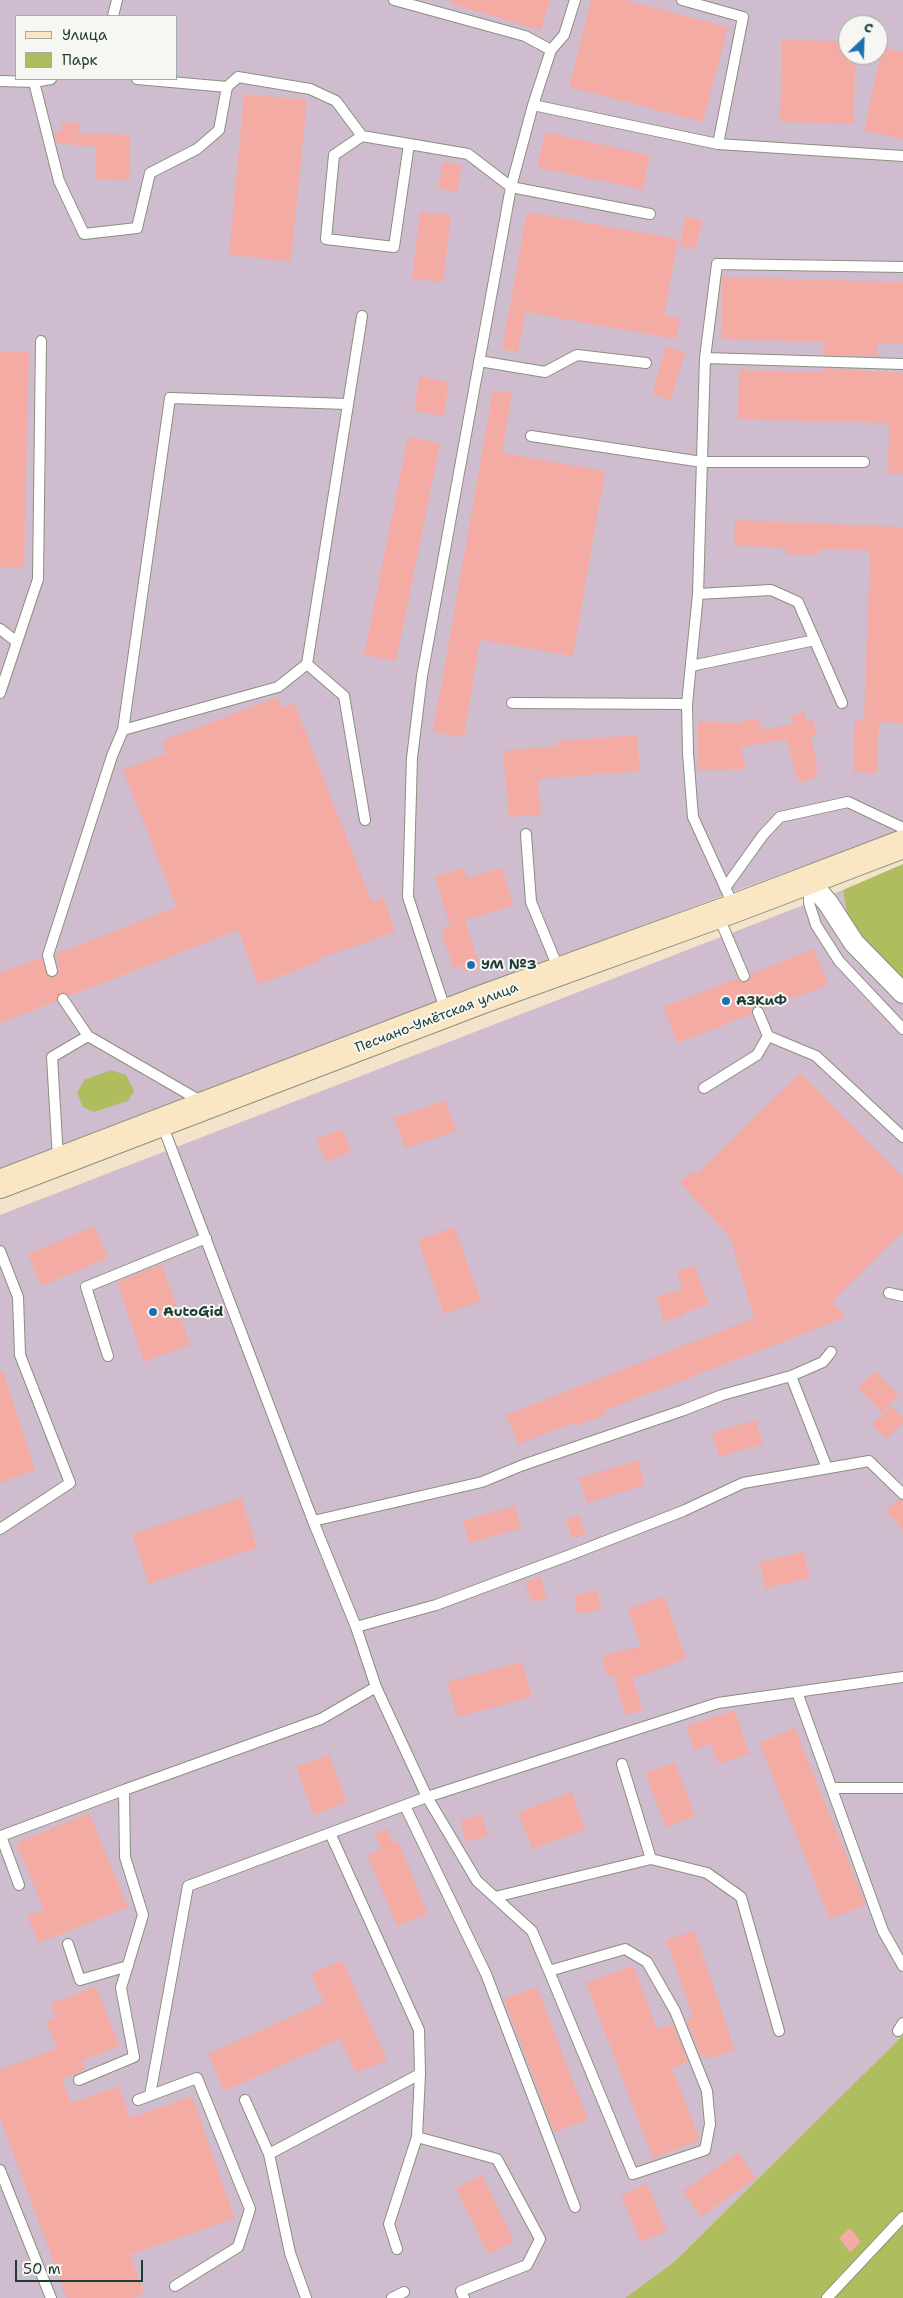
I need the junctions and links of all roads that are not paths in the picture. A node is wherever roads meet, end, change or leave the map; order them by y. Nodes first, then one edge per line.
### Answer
1 (117, 0) edge
2 (394, 0) edge
3 (574, 0) edge
4 (682, 0) edge
5 (113, 15) edge
6 (552, 50) junction
7 (45, 80) edge
8 (148, 80) edge
9 (0, 81) edge
10 (34, 82) junction
11 (226, 87) junction
12 (533, 105) junction
13 (362, 136) junction
14 (409, 144) junction
15 (718, 144) junction
16 (903, 156) edge
17 (511, 187) junction
18 (650, 214) dead end
19 (903, 267) edge
20 (362, 316) dead end
21 (41, 341) dead end
22 (705, 358) junction
23 (479, 361) junction
24 (646, 363) dead end
25 (903, 364) edge
26 (347, 404) junction
27 (531, 436) dead end
28 (702, 462) junction
29 (864, 462) dead end
30 (698, 594) junction
31 (0, 629) edge
32 (815, 640) junction
33 (17, 642) junction
34 (307, 664) junction
35 (691, 666) junction
36 (0, 693) edge
37 (512, 703) dead end
38 (842, 703) dead end
39 (688, 704) junction
40 (123, 730) junction
41 (364, 820) dead end
42 (903, 828) edge
43 (526, 834) dead end
44 (903, 844) edge
45 (809, 881) junction
46 (726, 904) junction
47 (52, 971) dead end
48 (560, 971) junction
49 (744, 976) dead end
50 (903, 993) edge
51 (62, 998) dead end
52 (758, 1012) dead end
53 (446, 1013) junction
54 (903, 1029) edge
55 (88, 1036) junction
56 (768, 1036) junction
57 (704, 1088) dead end
58 (208, 1106) junction
59 (162, 1124) junction
60 (903, 1137) edge
61 (58, 1162) junction
62 (0, 1184) edge
63 (206, 1238) junction
64 (0, 1252) edge
65 (889, 1293) dead end
66 (903, 1296) edge
67 (831, 1352) dead end
68 (108, 1356) dead end
69 (791, 1376) junction
70 (827, 1468) junction
71 (903, 1494) edge
72 (312, 1521) junction
73 (0, 1530) edge
74 (356, 1627) junction
75 (903, 1677) edge
76 (376, 1687) junction
77 (797, 1692) junction
78 (622, 1764) dead end
79 (832, 1788) junction
80 (903, 1788) edge
81 (124, 1790) junction
82 (427, 1798) junction
83 (405, 1806) junction
84 (330, 1833) junction
85 (1, 1836) edge
86 (651, 1859) junction
87 (19, 1885) dead end
88 (495, 1897) junction
89 (68, 1944) dead end
90 (128, 1966) junction
91 (903, 1966) edge
92 (549, 1971) junction
93 (779, 2031) dead end
94 (420, 2074) junction
95 (79, 2080) dead end
96 (150, 2095) junction
97 (138, 2100) dead end
98 (244, 2100) dead end
99 (417, 2137) junction
100 (269, 2154) junction
101 (0, 2170) edge
102 (575, 2207) dead end
103 (903, 2217) edge
104 (397, 2249) dead end
105 (174, 2286) dead end
106 (404, 2292) dead end
107 (51, 2298) edge
108 (306, 2298) edge
109 (392, 2298) edge
110 (464, 2298) edge
111 (827, 2298) edge

1 - 5 lane
2 - 6 lane
3 - 6 lane
4 - 15 lane
6 - 12 lane
7 - 10 lane
8 - 11 lane
9 - 10 lane
10 - 11 lane
11 - 13 lane
12 - 15 lane
12 - 17 lane
13 - 14 lane
13 - 14 lane
14 - 17 lane
15 - 16 lane
17 - 18 lane
17 - 23 lane
19 - 22 lane
20 - 26 lane
21 - 33 lane
22 - 25 lane
22 - 28 lane
23 - 24 lane
23 - 53 lane
26 - 34 lane
26 - 40 lane
27 - 28 lane
28 - 29 lane
28 - 30 lane
30 - 32 lane
30 - 35 lane
31 - 33 lane
32 - 35 lane
32 - 38 lane
33 - 36 lane
34 - 40 lane
34 - 41 lane
35 - 39 lane
37 - 39 lane
39 - 46 lane
40 - 47 lane
42 - 46 lane
43 - 48 lane
44 - 45 main road, Песчано-Умётская улица
45 - 46 main road, Песчано-Умётская улица
45 - 50 street
45 - 54 lane
46 - 48 main road, Песчано-Умётская улица
46 - 49 lane
48 - 53 main road, Песчано-Умётская улица
51 - 55 lane
52 - 56 lane
53 - 58 main road, Песчано-Умётская улица
55 - 58 lane
55 - 61 lane
56 - 57 lane
56 - 60 lane
58 - 59 main road, Песчано-Умётская улица
59 - 61 main road, Песчано-Умётская улица
59 - 63 lane
61 - 62 main road, Песчано-Умётская улица
63 - 68 lane
63 - 72 lane
64 - 73 lane
65 - 66 lane
67 - 69 lane
69 - 70 lane
69 - 72 lane
70 - 71 lane
70 - 74 lane
72 - 74 lane
74 - 76 lane
75 - 77 lane
76 - 81 lane
76 - 82 lane
77 - 79 lane
77 - 82 lane
78 - 86 lane
79 - 80 lane
79 - 91 lane
81 - 85 lane
81 - 90 lane
82 - 83 lane
82 - 88 lane
83 - 84 lane
83 - 102 lane
84 - 94 lane
84 - 96 lane
85 - 87 lane
86 - 88 lane
86 - 93 lane
88 - 92 lane
89 - 90 lane
90 - 95 lane
92 - 92 lane
94 - 99 lane
94 - 100 lane
96 - 97 lane
96 - 105 lane
98 - 100 lane
99 - 104 lane
99 - 110 lane
100 - 108 lane
101 - 107 lane
103 - 111 lane
106 - 109 lane

